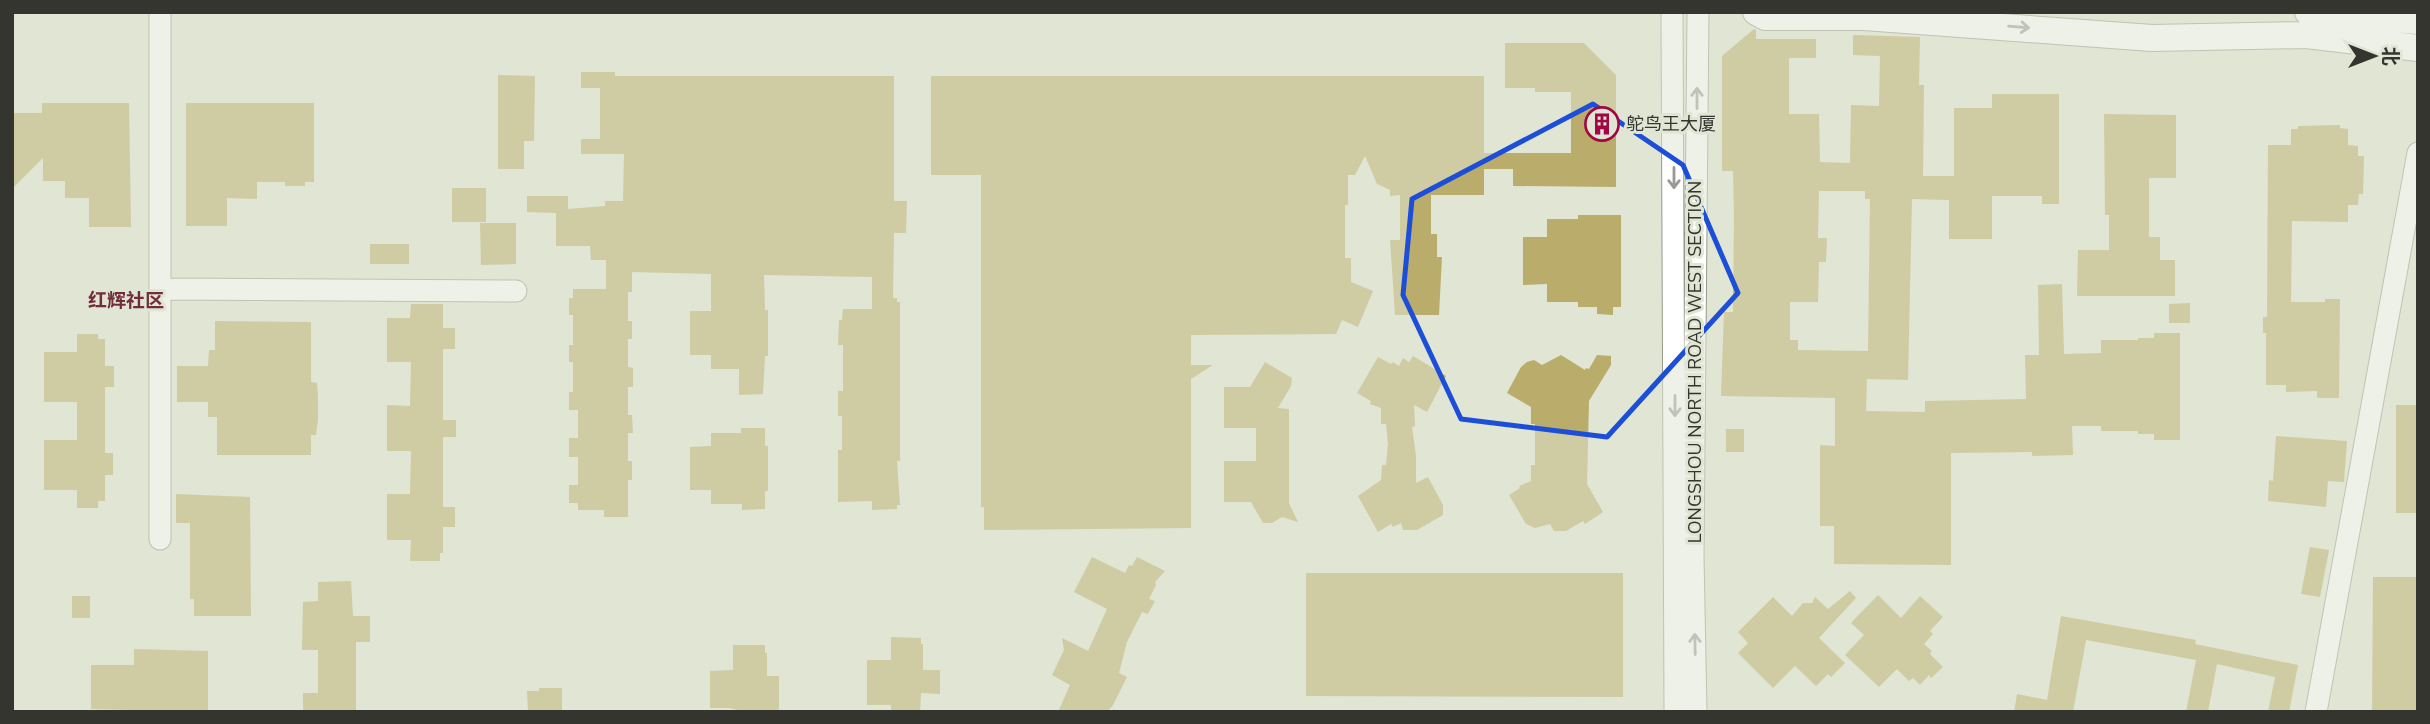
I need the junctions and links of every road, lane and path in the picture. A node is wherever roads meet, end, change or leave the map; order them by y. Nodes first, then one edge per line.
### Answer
1 (160, 12) edge
2 (1672, 12) edge
3 (1698, 12) edge
4 (1756, 12) edge
5 (2308, 12) edge
6 (2335, 14) junction
7 (2418, 21) edge
8 (2240, 37) junction
9 (2418, 48) edge
10 (2418, 153) edge
11 (160, 289) junction
12 (516, 291) dead end
13 (160, 540) dead end
14 (1675, 712) edge
15 (1696, 712) edge
16 (2316, 712) edge

1 - 11 street
2 -> 14 street, LONGSHOU NORTH ROAD WEST SECTION
15 -> 3 street, LONGSHOU NORTH ROAD WEST SECTION
4 -> 8 main road
5 - 6 main road
6 - 7 main road
6 - 8 main road
8 - 9 main road
10 - 16 street
11 - 12 street
11 - 13 street

